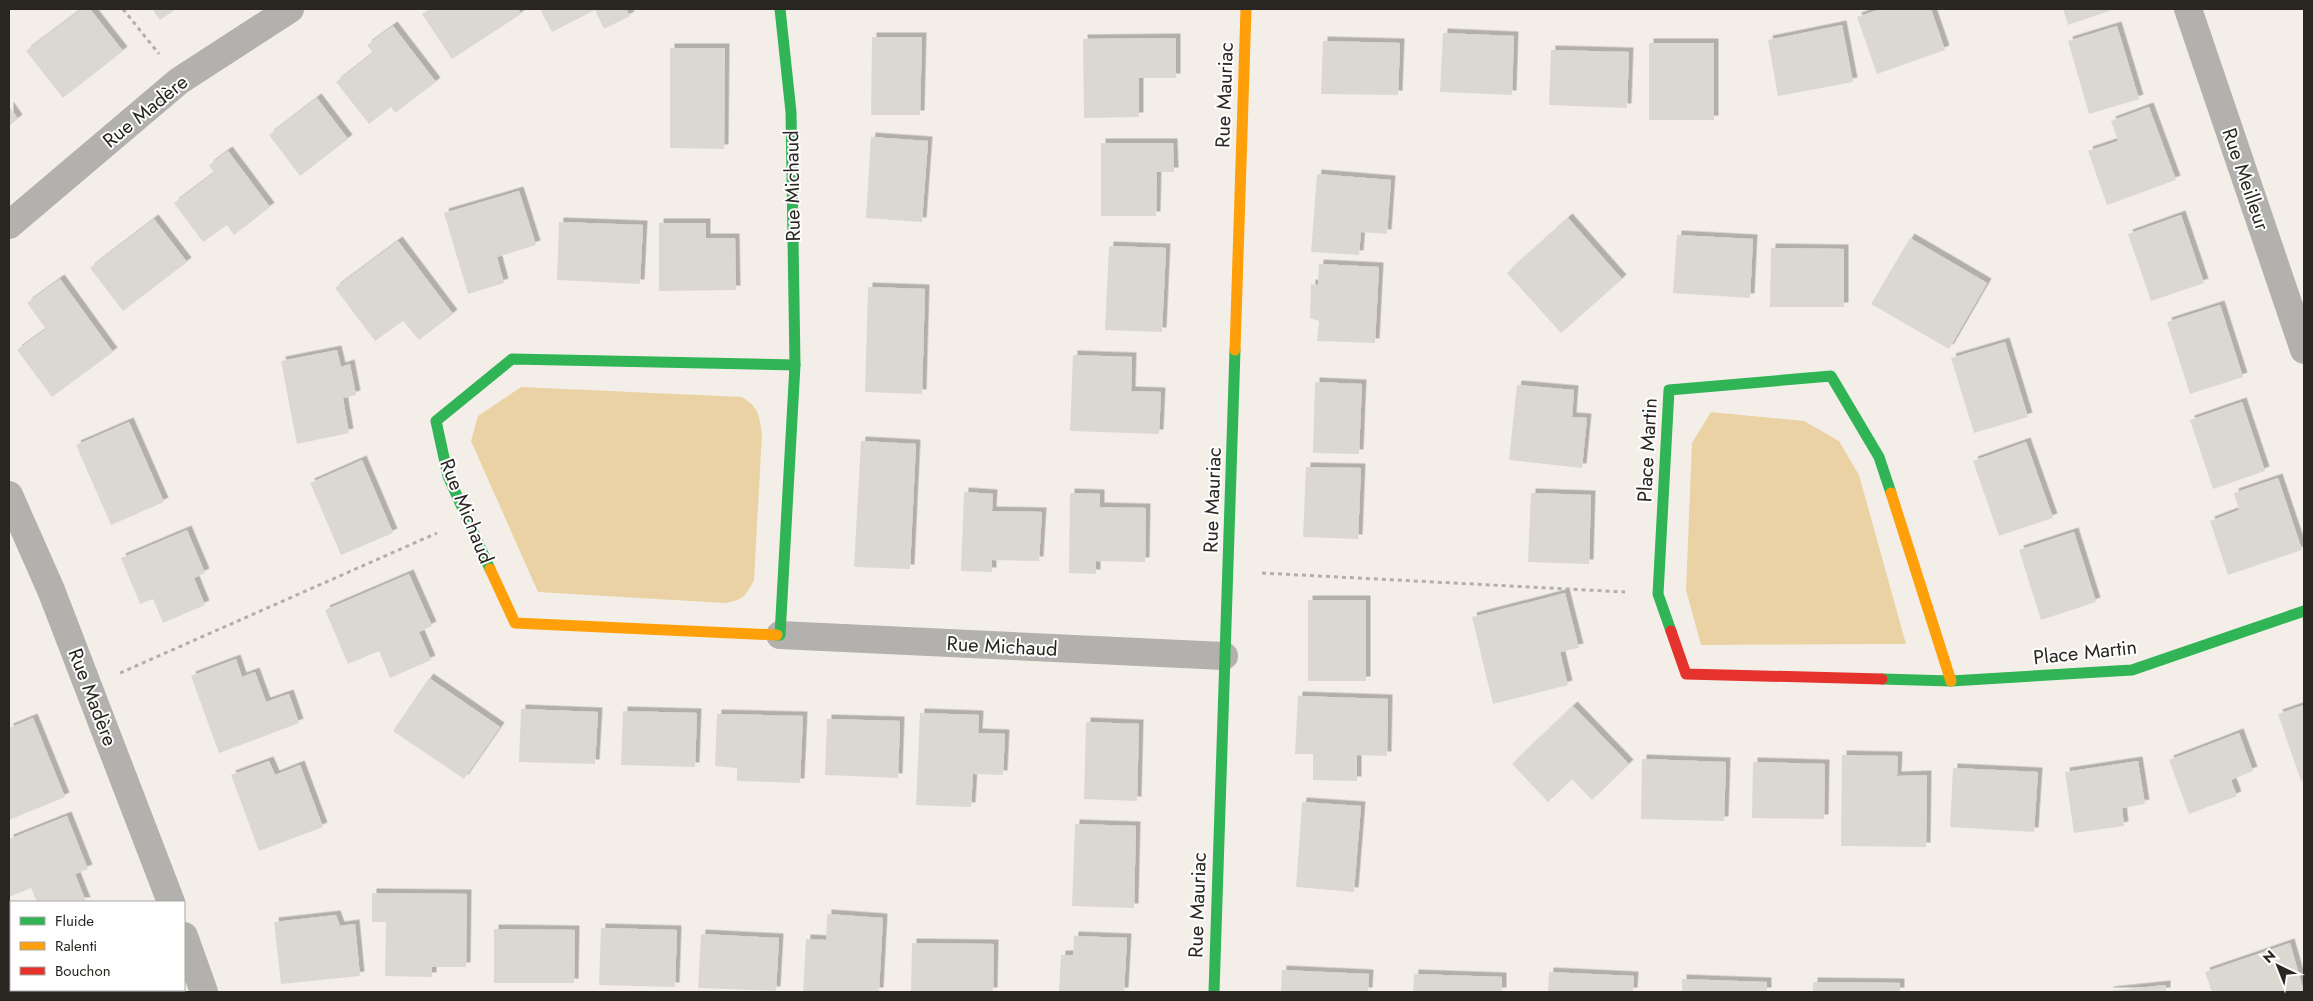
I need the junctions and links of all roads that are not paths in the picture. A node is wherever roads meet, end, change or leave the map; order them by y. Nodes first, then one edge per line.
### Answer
1 (290, 9) edge
2 (780, 9) edge
3 (1246, 9) edge
4 (2188, 9) edge
5 (9, 225) edge
6 (2304, 350) edge
7 (795, 365) junction
8 (9, 494) edge
9 (2304, 611) edge
10 (780, 635) junction
11 (1224, 656) junction
12 (1951, 681) junction
13 (171, 901) edge
14 (185, 939) edge
15 (204, 992) edge
16 (1214, 992) edge

1 - 5 street, Rue Madère
2 - 7 street, Rue Michaud
3 - 11 street, Rue Mauriac
4 - 6 street, Rue Meilleur
7 - 10 street, Rue Michaud
7 - 10 street, Rue Michaud
8 - 13 street, Rue Madère
9 - 12 street, Place Martin
10 - 11 street, Rue Michaud
11 - 16 street, Rue Mauriac
12 - 12 street, Place Martin
14 - 15 street

